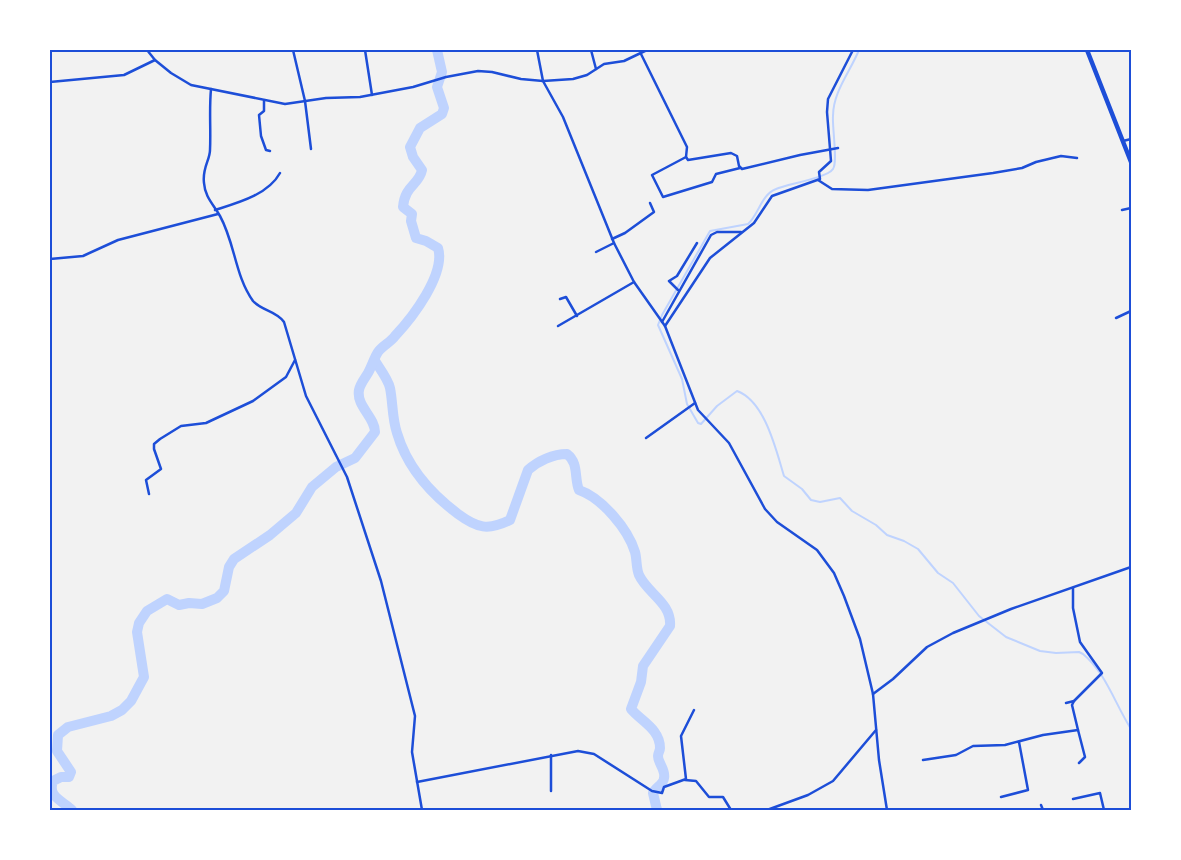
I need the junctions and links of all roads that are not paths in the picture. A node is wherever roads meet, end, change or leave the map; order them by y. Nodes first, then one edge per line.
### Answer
1 (147, 50) edge
2 (293, 50) edge
3 (365, 50) edge
4 (537, 50) edge
5 (591, 50) edge
6 (647, 50) edge
7 (853, 50) edge
8 (1087, 50) edge
9 (641, 54) junction
10 (155, 60) junction
11 (596, 69) junction
12 (544, 81) junction
13 (50, 82) edge
14 (211, 89) junction
15 (372, 95) junction
16 (264, 100) junction
17 (304, 101) junction
18 (1131, 138) edge
19 (1123, 141) junction
20 (311, 149) dead end
21 (837, 149) dead end
22 (829, 150) junction
23 (270, 151) dead end
24 (686, 157) junction
25 (1077, 158) dead end
26 (1131, 162) edge
27 (740, 168) junction
28 (280, 173) dead end
29 (819, 179) junction
30 (650, 203) dead end
31 (1131, 208) edge
32 (215, 210) junction
33 (1122, 210) dead end
34 (218, 214) junction
35 (742, 232) junction
36 (612, 239) junction
37 (614, 243) junction
38 (702, 251) junction
39 (596, 252) dead end
40 (50, 259) edge
41 (634, 282) junction
42 (678, 290) junction
43 (560, 299) dead end
44 (1131, 311) edge
45 (577, 316) junction
46 (1116, 318) dead end
47 (662, 322) junction
48 (558, 326) dead end
49 (665, 326) junction
50 (295, 360) junction
51 (695, 404) junction
52 (646, 438) dead end
53 (149, 494) dead end
54 (1131, 567) edge
55 (1073, 588) junction
56 (873, 694) junction
57 (1074, 701) junction
58 (1066, 703) dead end
59 (694, 710) dead end
60 (876, 730) junction
61 (1078, 730) junction
62 (1019, 742) junction
63 (551, 755) junction
64 (923, 760) dead end
65 (1079, 763) dead end
66 (685, 780) junction
67 (417, 782) junction
68 (551, 791) dead end
69 (1001, 797) dead end
70 (1073, 799) dead end
71 (1041, 805) dead end
72 (422, 810) edge
73 (731, 810) edge
74 (767, 810) edge
75 (887, 810) edge
76 (1043, 810) edge
77 (1104, 810) edge

1 - 10 street
2 - 17 street
3 - 15 street
4 - 12 street
5 - 11 street
6 - 9 street
7 - 22 street
8 - 19 highway
9 - 11 street
9 - 24 street
10 - 13 street
10 - 14 street
11 - 12 street
12 - 15 street
12 - 36 street
14 - 16 street
14 - 32 street
15 - 17 street
16 - 17 street
16 - 23 street
17 - 20 street
18 - 19 street
19 - 26 highway
21 - 22 street
22 - 27 street
22 - 29 street
24 - 27 street
24 - 27 street
25 - 29 street
28 - 32 street
29 - 35 street
30 - 36 street
31 - 33 street
32 - 34 street
34 - 40 street
34 - 50 street
35 - 38 street
35 - 49 street
36 - 37 street
37 - 39 street
37 - 41 street
38 - 42 street
38 - 42 street
41 - 45 street
41 - 47 street
42 - 47 street
43 - 45 street
44 - 46 street
45 - 48 street
47 - 49 street
49 - 51 street
50 - 53 street
50 - 67 street
51 - 52 street
51 - 56 street
54 - 55 street
55 - 56 street
55 - 57 street
56 - 60 street
57 - 58 street
57 - 61 street
59 - 66 street
60 - 74 street
60 - 75 street
61 - 62 street
61 - 65 street
62 - 64 street
62 - 69 street
63 - 66 street
63 - 67 street
63 - 68 street
66 - 73 street
67 - 72 street
70 - 77 street
71 - 76 street

